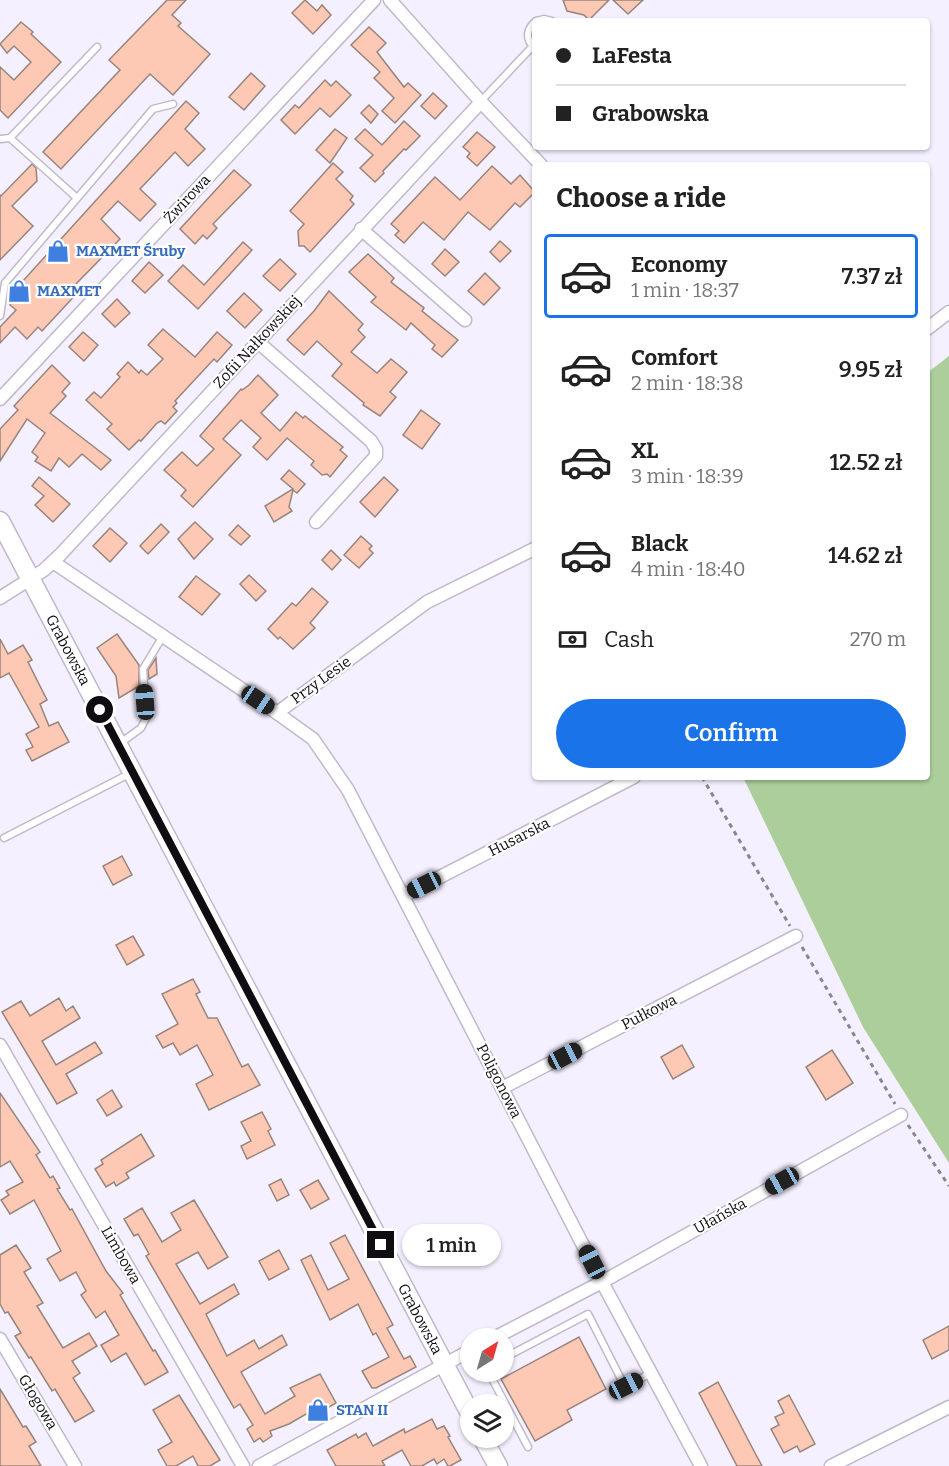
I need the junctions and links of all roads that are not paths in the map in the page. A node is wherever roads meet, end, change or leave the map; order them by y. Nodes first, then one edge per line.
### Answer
1 (374, 0) edge
2 (390, 0) edge
3 (532, 26) edge
4 (532, 46) edge
5 (97, 47) dead end
6 (532, 50) edge
7 (480, 102) junction
8 (172, 104) dead end
9 (10, 138) junction
10 (0, 139) edge
11 (538, 162) edge
12 (77, 198) junction
13 (361, 229) junction
14 (949, 312) edge
15 (0, 316) edge
16 (465, 320) dead end
17 (930, 327) edge
18 (258, 342) junction
19 (0, 399) edge
20 (0, 521) edge
21 (316, 522) dead end
22 (532, 550) edge
23 (53, 562) junction
24 (31, 579) junction
25 (0, 598) edge
26 (163, 636) junction
27 (277, 713) junction
28 (118, 744) junction
29 (133, 772) junction
30 (628, 780) edge
31 (4, 838) dead end
32 (403, 896) junction
33 (796, 936) dead end
34 (0, 1046) edge
35 (502, 1088) junction
36 (901, 1115) road end
37 (602, 1282) junction
38 (513, 1328) edge
39 (0, 1339) edge
40 (514, 1353) edge
41 (460, 1356) edge
42 (444, 1364) junction
43 (651, 1373) junction
44 (494, 1382) edge
45 (460, 1394) edge
46 (949, 1407) edge
47 (528, 1447) dead end
48 (488, 1448) edge
49 (75, 1466) edge
50 (243, 1466) edge
51 (259, 1466) edge
52 (498, 1466) edge
53 (701, 1466) edge
54 (831, 1466) edge

1 - 19 street, Żwirowa
2 - 7 street
3 - 4 lane
5 - 9 lane
6 - 7 lane
7 - 11 street
7 - 13 street, Zofii Nałkowskiej
8 - 12 lane
9 - 10 lane
9 - 12 lane
12 - 15 lane
13 - 16 street
13 - 18 street, Zofii Nałkowskiej
14 - 17 street
18 - 21 street
18 - 23 street, Zofii Nałkowskiej
20 - 24 street, Grabowska
22 - 27 street, Przy Lesie
23 - 24 street, Zofii Nałkowskiej
23 - 26 street, Przy Lesie
24 - 25 street, Zofii Nałkowskiej
24 - 28 street, Grabowska
26 - 27 street, Przy Lesie
26 - 28 lane
27 - 32 street, Poligonowa
28 - 29 street, Grabowska
29 - 31 lane
29 - 42 street, Grabowska
30 - 32 street, Husarska
32 - 35 street, Poligonowa
33 - 35 street, Pułkowa
34 - 50 street, Limbowa
35 - 37 street, Poligonowa
36 - 37 street, Ułańska
37 - 38 street, Ułańska
37 - 43 street, Poligonowa
39 - 49 street, Głogowa
40 - 43 lane
41 - 42 street
42 - 45 street, Grabowska
42 - 51 street
43 - 53 street, Poligonowa
44 - 47 lane
46 - 54 street
48 - 52 street

